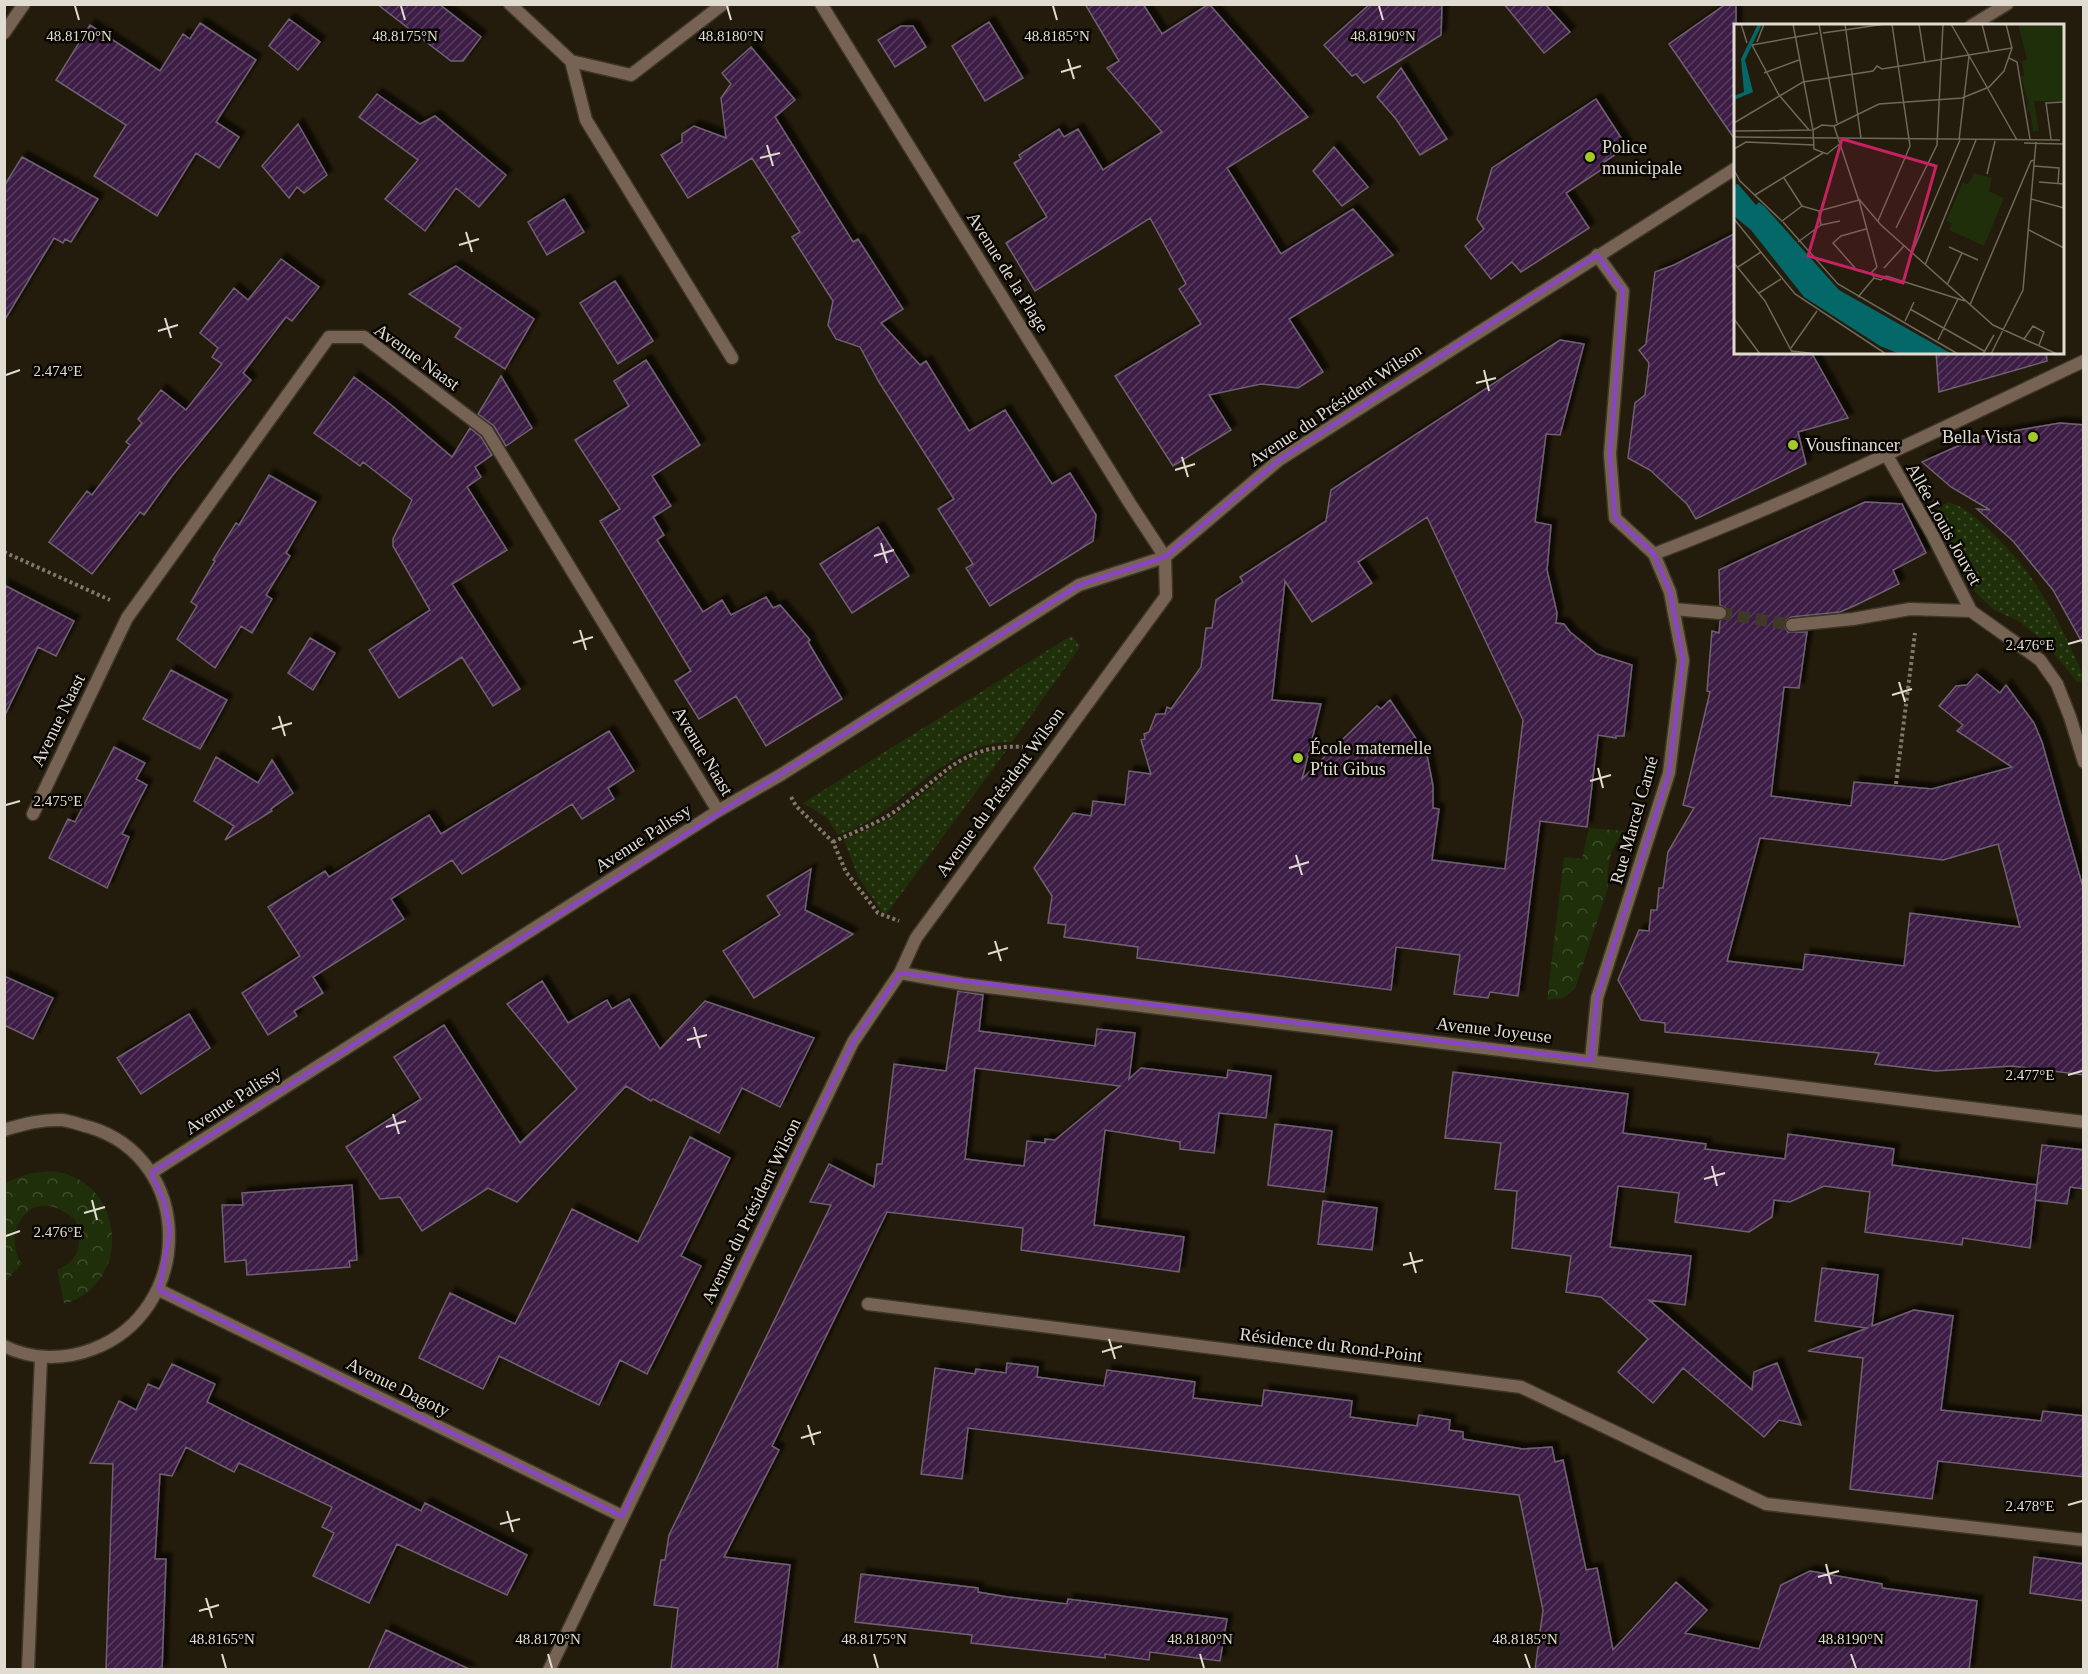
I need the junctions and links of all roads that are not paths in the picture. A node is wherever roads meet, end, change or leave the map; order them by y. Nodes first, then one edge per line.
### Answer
1 (24, 4) edge
2 (510, 4) edge
3 (723, 4) edge
4 (821, 4) edge
5 (2007, 4) edge
6 (1974, 24) edge
7 (4, 33) edge
8 (571, 60) junction
9 (1734, 169) edge
10 (1597, 255) junction
11 (732, 357) dead end
12 (2084, 361) edge
13 (1886, 454) junction
14 (1654, 554) junction
15 (1165, 557) junction
16 (1673, 609) junction
17 (1971, 611) junction
18 (1720, 613) tunnel mouth
19 (1792, 625) tunnel mouth
20 (2084, 762) edge
21 (718, 811) junction
22 (33, 814) dead end
23 (900, 973) junction
24 (1591, 1060) junction
25 (2084, 1122) edge
26 (4, 1130) edge
27 (151, 1173) junction
28 (159, 1290) junction
29 (868, 1304) dead end
30 (4, 1346) edge
31 (41, 1357) junction
32 (622, 1516) junction
33 (2084, 1540) edge
34 (28, 1670) edge
35 (549, 1670) edge

1 - 7 street
2 - 8 street
3 - 8 street
4 - 15 street, Avenue de la Plage
5 - 6 street
8 - 11 street
9 - 10 street, Avenue du Président Wilson
10 - 14 street, Rue Marcel Carné
10 - 15 street, Avenue du Président Wilson
12 - 13 street
13 - 14 street
13 - 17 street, Allée Louis Jouvet
14 - 16 street, Rue Marcel Carné
15 - 21 street, Avenue Palissy
15 - 23 street, Avenue du Président Wilson
16 - 18 street
16 - 24 street, Rue Marcel Carné
17 - 19 street, Allée Louis Jouvet
17 - 20 street, Allée Louis Jouvet
21 - 22 street, Avenue Naast
21 - 27 street, Avenue Palissy
23 - 24 street, Avenue Joyeuse
23 - 32 street, Avenue du Président Wilson
24 - 25 street, Avenue Joyeuse
26 - 27 street
27 - 28 street
28 - 31 street
28 - 32 street, Avenue Dagoty
29 - 33 street, Résidence du Rond-Point
30 - 31 street
31 - 34 street
32 - 35 street, Avenue du Président Wilson

